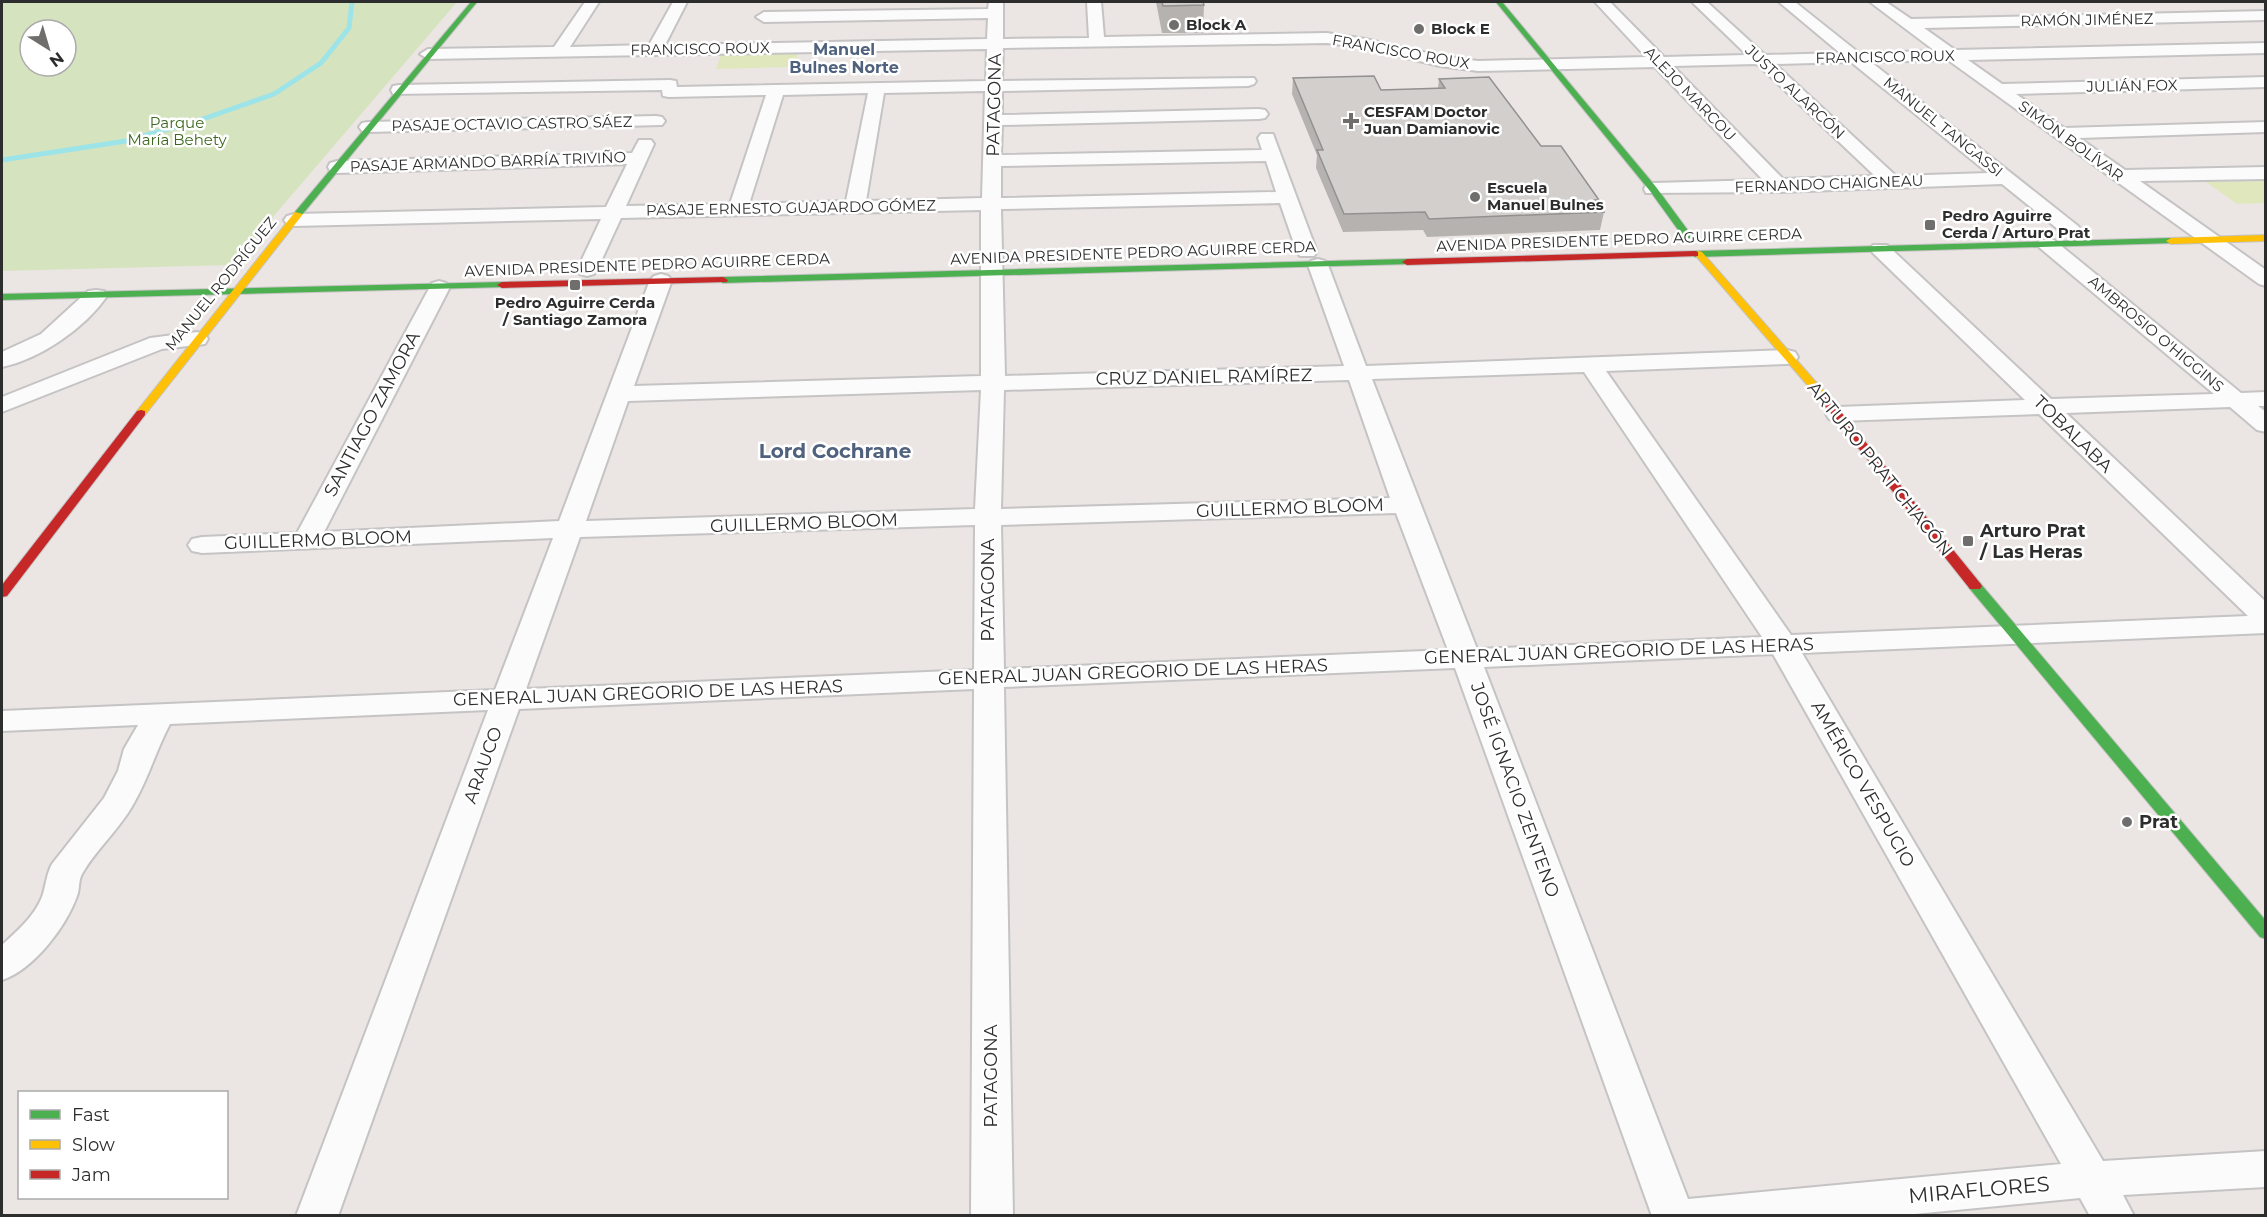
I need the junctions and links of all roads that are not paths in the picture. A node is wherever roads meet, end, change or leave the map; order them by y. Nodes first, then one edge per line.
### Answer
1 (474, 2) edge
2 (592, 2) edge
3 (680, 2) edge
4 (770, 2) edge
5 (1094, 2) edge
6 (1499, 2) edge
7 (1602, 2) edge
8 (1699, 2) edge
9 (1786, 2) edge
10 (1877, 2) edge
11 (2158, 2) edge
12 (996, 7) edge
13 (2265, 15) edge
14 (764, 17) junction
15 (2186, 17) junction
16 (1908, 24) junction
17 (1233, 40) junction
18 (1097, 42) junction
19 (995, 44) junction
20 (2265, 48) edge
21 (655, 49) junction
22 (688, 49) junction
23 (752, 49) junction
24 (2242, 49) junction
25 (559, 51) junction
26 (428, 54) junction
27 (1952, 56) junction
28 (1857, 58) junction
29 (1762, 60) junction
30 (1658, 62) junction
31 (2265, 62) edge
32 (1550, 64) junction
33 (1248, 81) junction
34 (2265, 82) edge
35 (2243, 83) junction
36 (994, 86) junction
37 (670, 88) junction
38 (877, 88) junction
39 (1998, 89) junction
40 (399, 90) junction
41 (776, 90) junction
42 (2265, 96) edge
43 (1259, 114) junction
44 (994, 120) junction
45 (656, 121) junction
46 (368, 127) junction
47 (2265, 127) edge
48 (2059, 133) junction
49 (1273, 155) junction
50 (639, 158) junction
51 (993, 161) junction
52 (337, 167) junction
53 (2265, 172) edge
54 (2119, 176) junction
55 (2005, 178) junction
56 (1892, 182) junction
57 (1779, 186) junction
58 (1653, 189) junction
59 (1288, 197) junction
60 (991, 203) junction
61 (855, 207) junction
62 (738, 209) junction
63 (613, 212) junction
64 (294, 220) junction
65 (2265, 225) edge
66 (2189, 227) junction
67 (2071, 230) junction
68 (2041, 237) junction
69 (2265, 238) edge
70 (2207, 239) junction
71 (1690, 240) junction
72 (1402, 248) dead end
73 (1880, 249) junction
74 (1312, 259) junction
75 (991, 267) junction
76 (587, 270) junction
77 (242, 277) junction
78 (661, 280) junction
79 (2265, 280) edge
80 (439, 287) junction
81 (234, 292) junction
82 (96, 296) junction
83 (2, 297) edge
84 (197, 339) junction
85 (1787, 357) junction
86 (2, 360) edge
87 (1591, 366) junction
88 (1358, 374) junction
89 (993, 382) junction
90 (620, 394) junction
91 (2265, 399) edge
92 (2235, 400) junction
93 (2, 405) edge
94 (2044, 407) junction
95 (1838, 414) junction
96 (2265, 425) edge
97 (1406, 505) junction
98 (988, 518) junction
99 (569, 529) junction
100 (306, 542) junction
101 (202, 545) dead end
102 (2, 593) edge
103 (2265, 618) edge
104 (2265, 624) edge
105 (2013, 634) junction
106 (1782, 644) junction
107 (1466, 658) junction
108 (988, 678) junction
109 (508, 699) junction
110 (160, 714) junction
111 (2, 721) edge
112 (2265, 933) edge
113 (2, 966) edge
114 (2265, 1169) edge
115 (2093, 1179) junction
116 (317, 1215) edge
117 (992, 1215) edge
118 (1672, 1215) edge
119 (1692, 1215) edge
120 (2113, 1215) edge

1 - 26 main road, MANUEL RODRÍGUEZ
2 - 25 street
3 - 21 street
4 - 14 street
5 - 18 street
6 - 32 main road, ARTURO PRAT CHACÓN
7 - 30 street, ALEJO MARCOU
8 - 29 street, JUSTO ALARCÓN
9 - 28 street, MANUEL TANGASSI
10 - 16 street, SIMÓN BOLÍVAR
11 - 15 street
12 - 14 street
12 - 19 street, PATAGONA
13 - 15 street, RAMÓN JIMÉNEZ
14 - 23 street
15 - 16 street, RAMÓN JIMÉNEZ
15 - 24 street
16 - 27 street, SIMÓN BOLÍVAR
17 - 18 street, FRANCISCO ROUX
17 - 32 street, FRANCISCO ROUX
17 - 33 street, JOSÉ IGNACIO ZENTENO
18 - 19 street, FRANCISCO ROUX
19 - 23 street, FRANCISCO ROUX
19 - 36 street, PATAGONA
20 - 24 street, FRANCISCO ROUX
21 - 22 street, FRANCISCO ROUX
21 - 25 street, FRANCISCO ROUX
22 - 23 street, FRANCISCO ROUX
22 - 37 street
24 - 27 street, FRANCISCO ROUX
24 - 31 street
25 - 26 street, FRANCISCO ROUX
26 - 40 main road, MANUEL RODRÍGUEZ
27 - 28 street, FRANCISCO ROUX
27 - 39 street, SIMÓN BOLÍVAR
28 - 29 street, FRANCISCO ROUX
28 - 55 street, MANUEL TANGASSI
29 - 30 street, FRANCISCO ROUX
29 - 56 street, JUSTO ALARCÓN
30 - 32 street, FRANCISCO ROUX
30 - 57 street, ALEJO MARCOU
32 - 58 main road, ARTURO PRAT CHACÓN
33 - 36 street
33 - 43 street, JOSÉ IGNACIO ZENTENO
34 - 35 street, JULIÁN FOX
35 - 39 street, JULIÁN FOX
35 - 42 street
36 - 38 street
36 - 44 street, PATAGONA
37 - 40 street
37 - 41 street
37 - 45 street
38 - 41 street
38 - 61 street
39 - 48 street, SIMÓN BOLÍVAR
40 - 46 main road, MANUEL RODRÍGUEZ
41 - 62 street
43 - 44 street
43 - 49 street, JOSÉ IGNACIO ZENTENO
44 - 51 street, PATAGONA
45 - 46 street, PASAJE OCTAVIO CASTRO SÁEZ
45 - 50 street
46 - 52 main road, MANUEL RODRÍGUEZ
47 - 48 street
48 - 54 street, SIMÓN BOLÍVAR
49 - 51 street
49 - 59 street, JOSÉ IGNACIO ZENTENO
50 - 52 street, PASAJE ARMANDO BARRÍA TRIVIÑO
50 - 63 street
51 - 60 street, PATAGONA
52 - 64 main road, MANUEL RODRÍGUEZ
53 - 54 street
54 - 66 street, SIMÓN BOLÍVAR
55 - 56 street, FERNANDO CHAIGNEAU
55 - 67 street, MANUEL TANGASSI
56 - 57 street, FERNANDO CHAIGNEAU
57 - 58 street, FERNANDO CHAIGNEAU
58 - 71 main road, ARTURO PRAT CHACÓN
59 - 60 street, PASAJE ERNESTO GUAJARDO GÓMEZ
59 - 74 street, JOSÉ IGNACIO ZENTENO
60 - 61 street, PASAJE ERNESTO GUAJARDO GÓMEZ
60 - 75 street, PATAGONA
61 - 62 street, PASAJE ERNESTO GUAJARDO GÓMEZ
62 - 63 street, PASAJE ERNESTO GUAJARDO GÓMEZ
63 - 64 street, PASAJE ERNESTO GUAJARDO GÓMEZ
63 - 76 street
64 - 77 main road, MANUEL RODRÍGUEZ
65 - 66 main road, AVENIDA PRESIDENTE PEDRO AGUIRRE CERDA
66 - 67 main road, AVENIDA PRESIDENTE PEDRO AGUIRRE CERDA
66 - 70 street, SIMÓN BOLÍVAR
67 - 68 main road, AVENIDA PRESIDENTE PEDRO AGUIRRE CERDA
68 - 70 main road, AVENIDA PRESIDENTE PEDRO AGUIRRE CERDA
68 - 73 main road, AVENIDA PRESIDENTE PEDRO AGUIRRE CERDA
68 - 92 street, AMBROSIO O'HIGGINS
69 - 70 main road, AVENIDA PRESIDENTE PEDRO AGUIRRE CERDA
70 - 79 street, SIMÓN BOLÍVAR
71 - 73 main road, AVENIDA PRESIDENTE PEDRO AGUIRRE CERDA
71 - 74 main road, AVENIDA PRESIDENTE PEDRO AGUIRRE CERDA
71 - 85 main road, ARTURO PRAT CHACÓN
72 - 74 main road, AVENIDA PRESIDENTE PEDRO AGUIRRE CERDA
73 - 94 street, TOBALABA
74 - 75 main road, AVENIDA PRESIDENTE PEDRO AGUIRRE CERDA
74 - 88 street, JOSÉ IGNACIO ZENTENO
75 - 76 main road, AVENIDA PRESIDENTE PEDRO AGUIRRE CERDA
75 - 78 main road, AVENIDA PRESIDENTE PEDRO AGUIRRE CERDA
75 - 89 street, PATAGONA
76 - 77 main road, AVENIDA PRESIDENTE PEDRO AGUIRRE CERDA
77 - 81 main road, MANUEL RODRÍGUEZ
78 - 80 main road, AVENIDA PRESIDENTE PEDRO AGUIRRE CERDA
78 - 90 street, ARAUCO
80 - 81 main road, AVENIDA PRESIDENTE PEDRO AGUIRRE CERDA
80 - 100 street, SANTIAGO ZAMORA
81 - 82 main road, AVENIDA PRESIDENTE PEDRO AGUIRRE CERDA
81 - 84 main road, MANUEL RODRÍGUEZ
82 - 83 main road, AVENIDA PRESIDENTE PEDRO AGUIRRE CERDA
82 - 86 street
84 - 93 street
84 - 102 main road, MANUEL RODRÍGUEZ
85 - 87 street, CRUZ DANIEL RAMÍREZ
85 - 95 main road, ARTURO PRAT CHACÓN
87 - 88 street, CRUZ DANIEL RAMÍREZ
87 - 106 street, AMÉRICO VESPUCIO
88 - 89 street, CRUZ DANIEL RAMÍREZ
88 - 97 street, JOSÉ IGNACIO ZENTENO
89 - 90 street, CRUZ DANIEL RAMÍREZ
89 - 98 street, PATAGONA
90 - 99 street, ARAUCO
91 - 92 street
92 - 94 street
92 - 96 street, AMBROSIO O'HIGGINS
94 - 95 street
94 - 103 street, TOBALABA
95 - 105 main road, ARTURO PRAT CHACÓN
97 - 98 street, GUILLERMO BLOOM
97 - 107 street, JOSÉ IGNACIO ZENTENO
98 - 99 street, GUILLERMO BLOOM
98 - 108 street, PATAGONA
99 - 100 street, GUILLERMO BLOOM
99 - 109 street, ARAUCO
100 - 101 street, GUILLERMO BLOOM
104 - 105 street, GENERAL JUAN GREGORIO DE LAS HERAS
105 - 106 street, GENERAL JUAN GREGORIO DE LAS HERAS
105 - 112 main road, ARTURO PRAT CHACÓN
106 - 107 street, GENERAL JUAN GREGORIO DE LAS HERAS
106 - 115 street, AMÉRICO VESPUCIO
107 - 108 street, GENERAL JUAN GREGORIO DE LAS HERAS
107 - 118 street, JOSÉ IGNACIO ZENTENO
108 - 109 street, GENERAL JUAN GREGORIO DE LAS HERAS
108 - 117 street, PATAGONA
109 - 110 street, GENERAL JUAN GREGORIO DE LAS HERAS
109 - 116 street, ARAUCO
110 - 111 street, GENERAL JUAN GREGORIO DE LAS HERAS
110 - 113 street
114 - 115 street, MIRAFLORES
115 - 119 street, MIRAFLORES
115 - 120 street, AMÉRICO VESPUCIO

